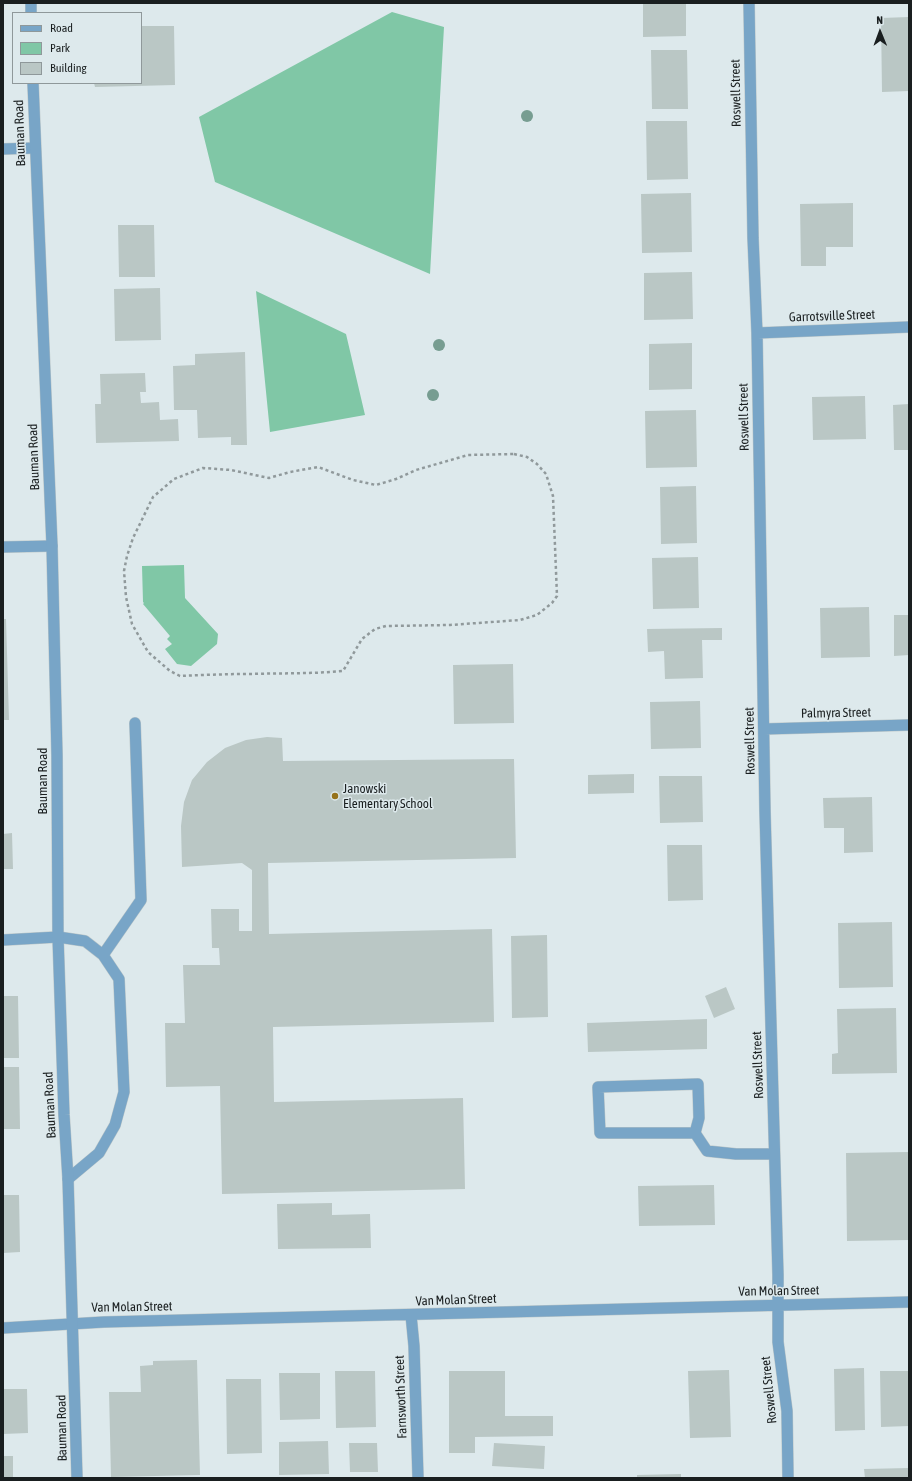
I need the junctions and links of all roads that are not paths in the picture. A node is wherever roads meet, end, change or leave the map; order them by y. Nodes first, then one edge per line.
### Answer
1 (749, 3) edge
2 (33, 84) edge
3 (34, 148) junction
4 (3, 149) edge
5 (909, 327) edge
6 (757, 333) junction
7 (52, 546) junction
8 (3, 547) edge
9 (135, 724) dead end
10 (909, 726) edge
11 (764, 729) junction
12 (58, 938) junction
13 (3, 940) edge
14 (103, 955) junction
15 (695, 1133) junction
16 (774, 1154) junction
17 (68, 1179) junction
18 (909, 1302) edge
19 (778, 1305) junction
20 (411, 1315) junction
21 (73, 1323) junction
22 (3, 1328) edge
23 (77, 1478) edge
24 (418, 1478) edge
25 (788, 1478) edge

1 - 6 street, Roswell Street
2 - 3 street, Bauman Road
3 - 4 street
3 - 7 street, Bauman Road
5 - 6 street, Garrotsville Street
6 - 11 street, Roswell Street
7 - 8 street
7 - 12 street, Bauman Road
9 - 14 street
10 - 11 street, Palmyra Street
11 - 16 street, Roswell Street
12 - 13 street
12 - 14 street
12 - 17 street, Bauman Road
14 - 17 street
15 - 15 street
15 - 16 street
16 - 19 street, Roswell Street
17 - 21 street, Bauman Road
18 - 19 street, Van Molan Street
19 - 20 street, Van Molan Street
19 - 25 street, Roswell Street
20 - 21 street, Van Molan Street
20 - 24 street, Farnsworth Street
21 - 22 street, Van Molan Street
21 - 23 street, Bauman Road

